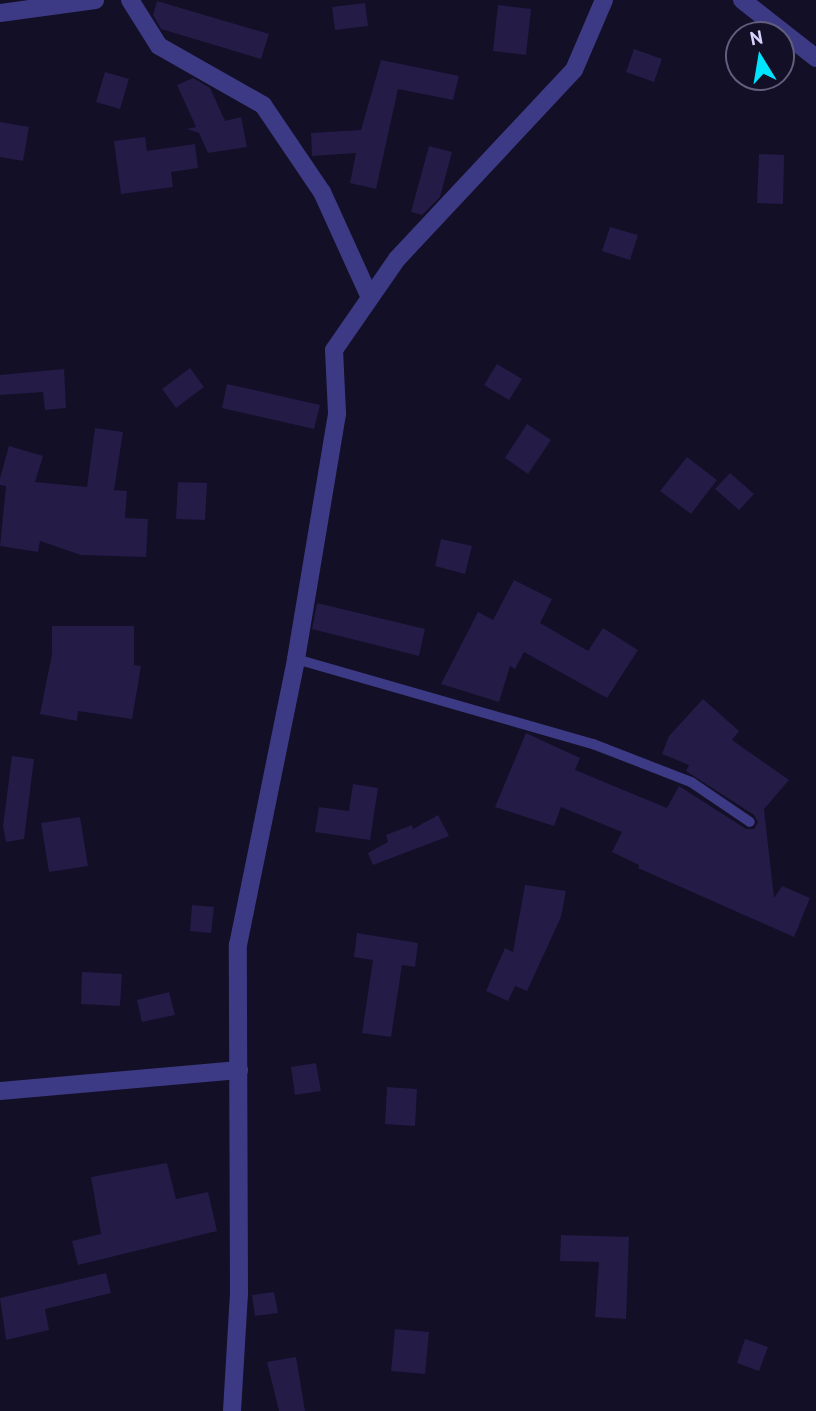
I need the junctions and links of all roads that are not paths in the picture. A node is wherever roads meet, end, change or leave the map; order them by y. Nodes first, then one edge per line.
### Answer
1 (95, 0) edge
2 (130, 0) edge
3 (604, 0) edge
4 (742, 0) edge
5 (0, 13) edge
6 (816, 58) edge
7 (370, 298) junction
8 (296, 659) junction
9 (750, 822) dead end
10 (239, 1070) junction
11 (0, 1091) edge
12 (232, 1411) edge

1 - 5 street
2 - 7 street
3 - 7 street
4 - 6 street
7 - 8 street
8 - 9 lane
8 - 10 street
10 - 11 street
10 - 12 street

